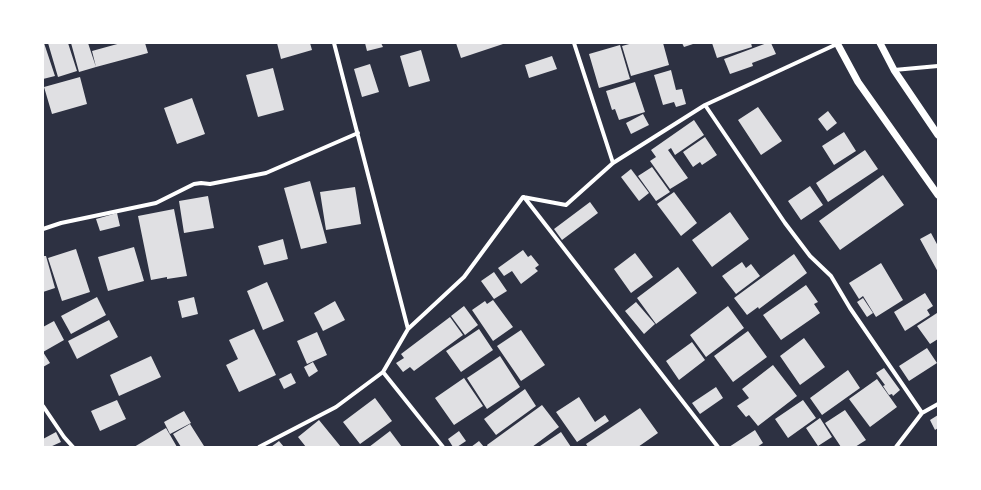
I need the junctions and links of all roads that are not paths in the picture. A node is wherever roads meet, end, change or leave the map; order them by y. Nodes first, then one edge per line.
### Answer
1 (334, 43) edge
2 (574, 43) edge
3 (880, 43) edge
4 (837, 44) edge
5 (938, 66) edge
6 (894, 70) junction
7 (705, 105) junction
8 (358, 132) junction
9 (938, 135) edge
10 (613, 163) junction
11 (938, 195) edge
12 (524, 197) junction
13 (43, 229) edge
14 (408, 329) junction
15 (383, 372) junction
16 (938, 404) edge
17 (43, 406) edge
18 (922, 413) junction
19 (72, 447) edge
20 (259, 447) edge
21 (443, 447) edge
22 (718, 447) edge
23 (896, 447) edge

1 - 8 street
2 - 10 street
3 - 6 street
4 - 7 street
4 - 11 street
5 - 6 street
6 - 9 street
7 - 10 street
7 - 18 street
8 - 13 street
8 - 14 street
10 - 12 street
12 - 14 street
12 - 22 street
14 - 15 street
15 - 20 street
15 - 21 street
16 - 18 street
17 - 19 street
18 - 23 street

